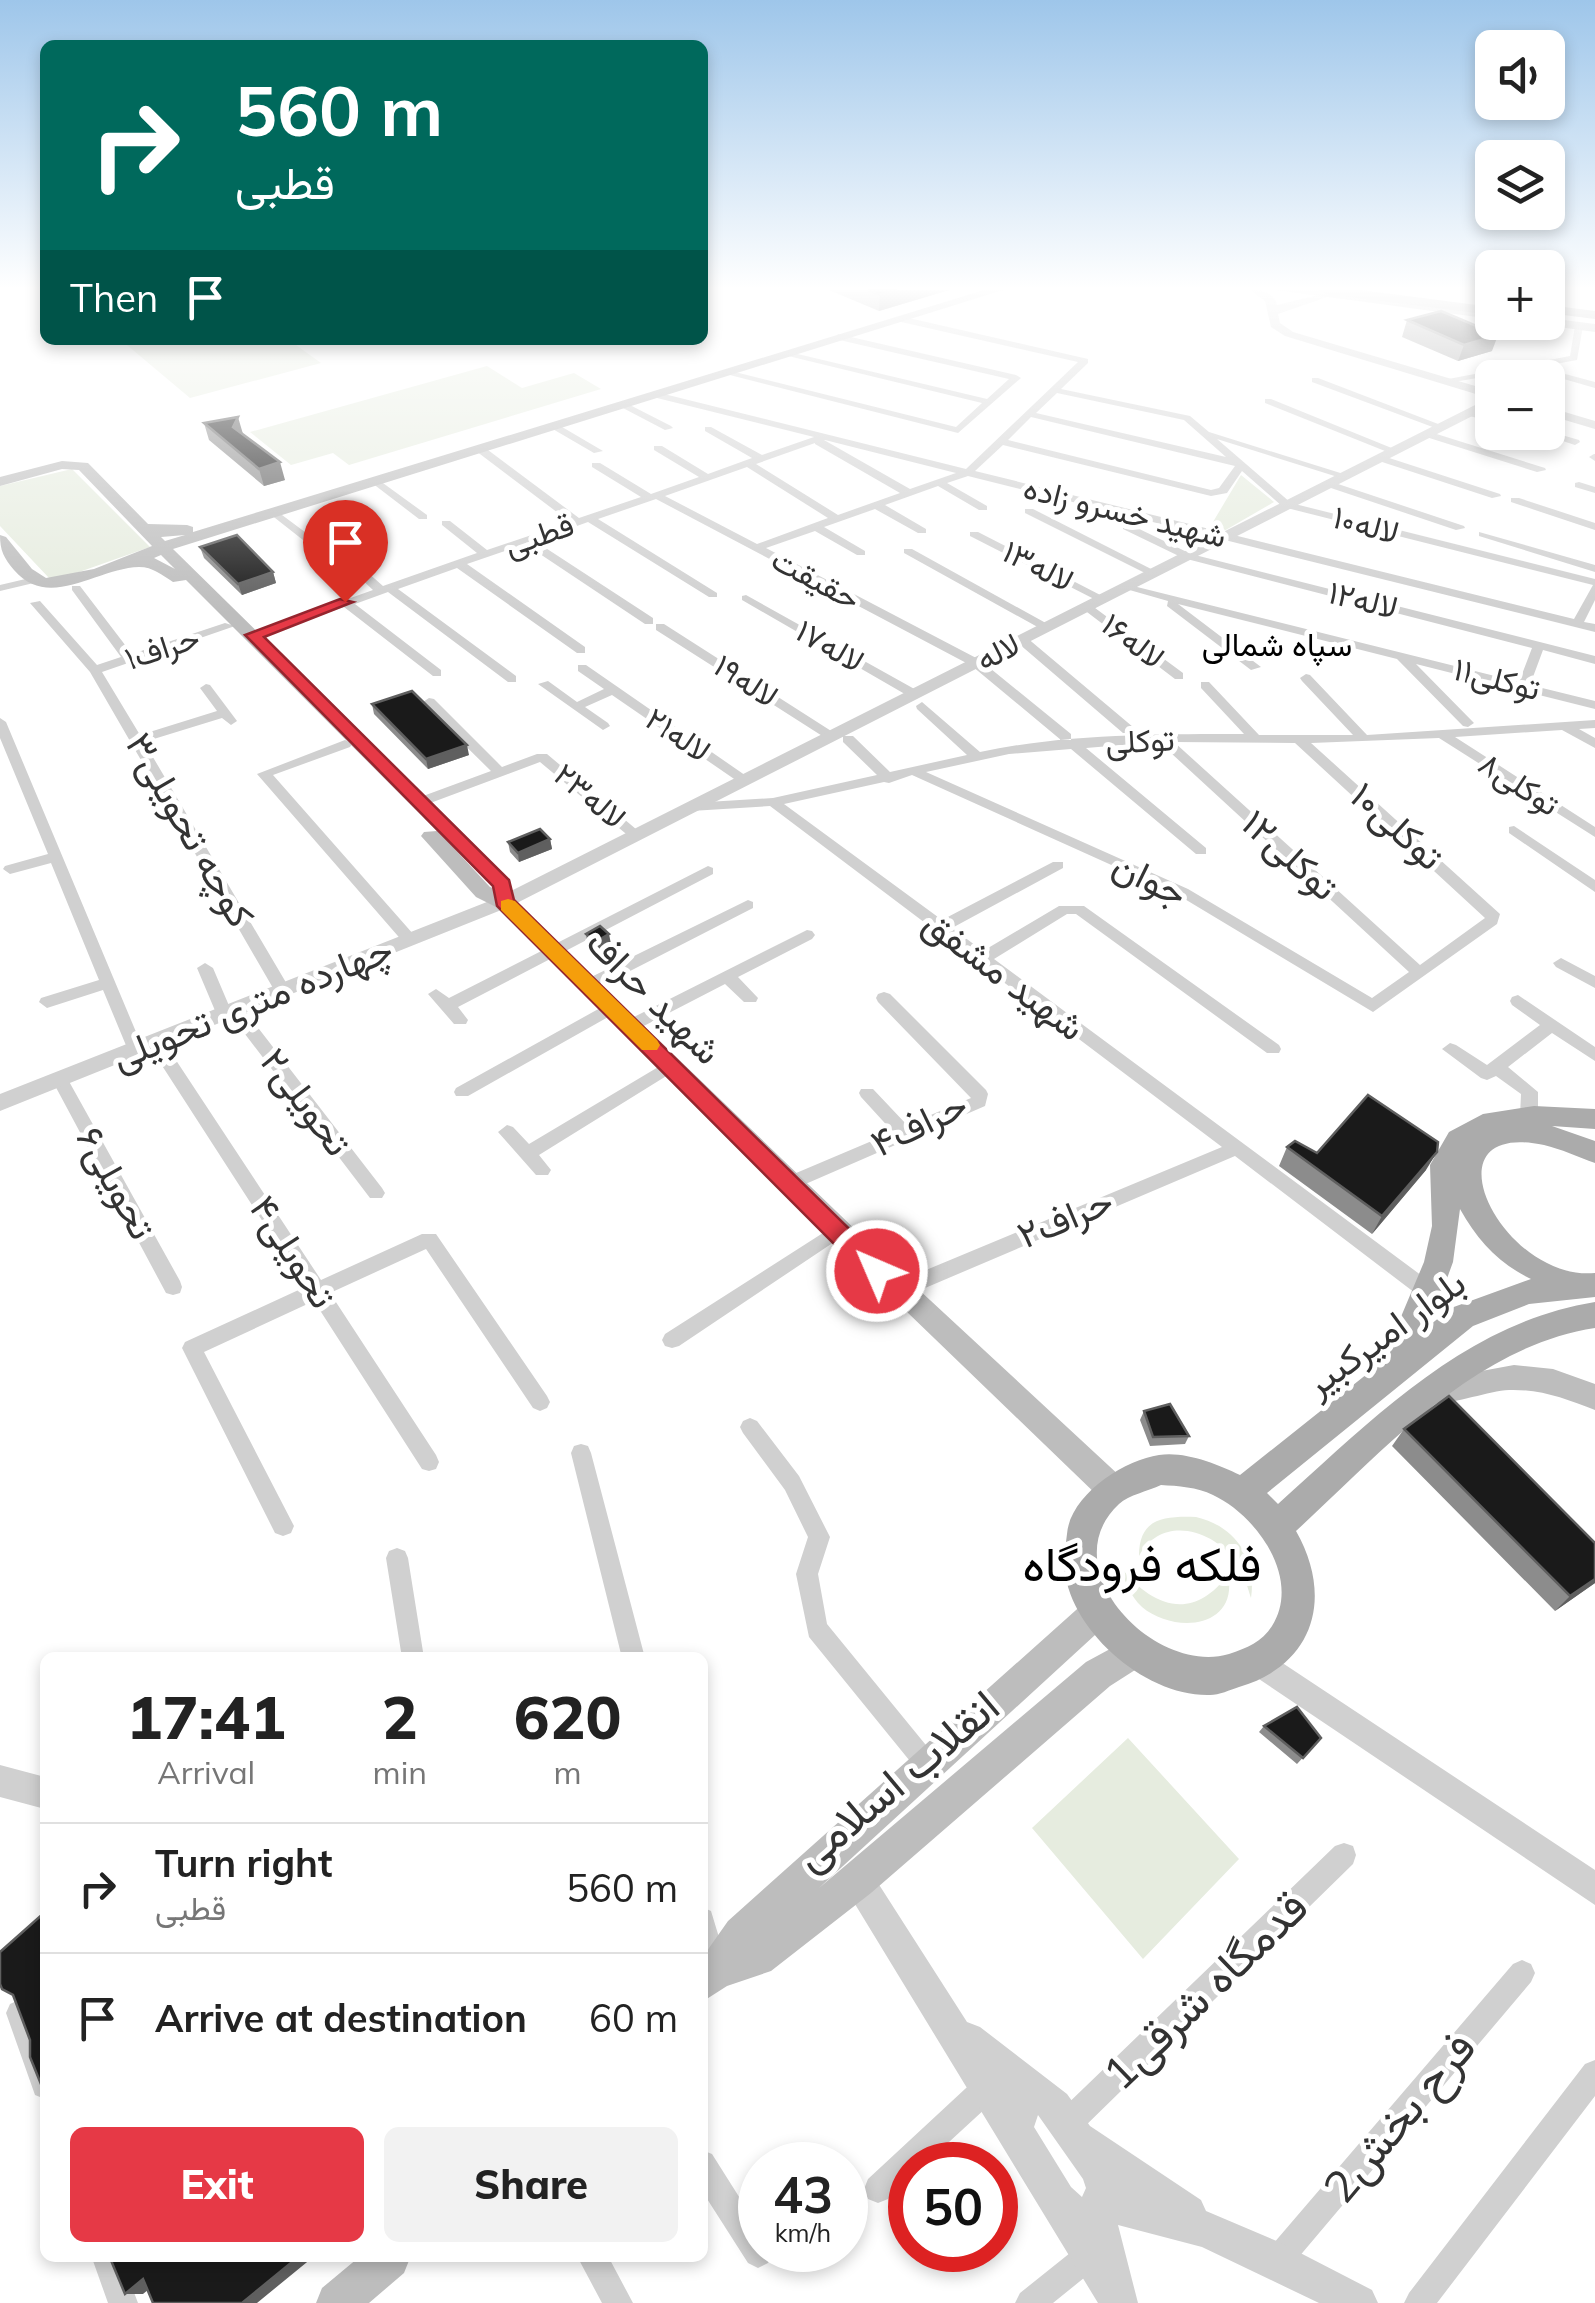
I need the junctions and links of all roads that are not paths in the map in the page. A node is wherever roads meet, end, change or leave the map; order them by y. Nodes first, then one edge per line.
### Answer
1 (634, 397) edge
2 (647, 397) edge
3 (665, 397) edge
4 (826, 397) edge
5 (969, 397) edge
6 (993, 397) edge
7 (1047, 397) edge
8 (1089, 397) edge
9 (1356, 397) edge
10 (1268, 401) dead end
11 (988, 402) junction
12 (624, 404) junction
13 (1475, 410) edge
14 (1470, 413) junction
15 (1029, 414) junction
16 (1475, 414) edge
17 (1565, 416) edge
18 (1595, 425) edge
19 (554, 426) junction
20 (668, 428) dead end
21 (708, 429) dead end
22 (1434, 431) junction
23 (1210, 435) junction
24 (821, 438) junction
25 (1565, 439) edge
26 (1000, 441) junction
27 (1575, 442) dead end
28 (480, 448) junction
29 (658, 448) dead end
30 (598, 451) dead end
31 (1197, 454) junction
32 (1387, 454) junction
33 (434, 459) junction
34 (754, 461) junction
35 (1241, 464) junction
36 (596, 465) dead end
37 (1541, 470) dead end
38 (968, 472) junction
39 (706, 478) junction
40 (376, 480) junction
41 (1337, 480) junction
42 (0, 482) edge
43 (940, 483) junction
44 (1579, 485) dead end
45 (1595, 490) edge
46 (910, 494) junction
47 (653, 496) junction
48 (1496, 496) dead end
49 (1515, 500) dead end
50 (1288, 505) junction
51 (878, 506) junction
52 (982, 508) dead end
53 (1030, 510) dead end
54 (274, 512) junction
55 (423, 517) dead end
56 (837, 519) junction
57 (583, 520) junction
58 (446, 523) dead end
59 (816, 527) junction
60 (1127, 527) dead end
61 (1595, 527) edge
62 (146, 528) junction
63 (1460, 528) dead end
64 (922, 531) dead end
65 (192, 533) junction
66 (974, 534) dead end
67 (1483, 534) dead end
68 (1225, 537) junction
69 (0, 540) edge
70 (526, 540) junction
71 (162, 547) junction
72 (756, 548) junction
73 (321, 550) dead end
74 (908, 551) dead end
75 (861, 553) dead end
76 (485, 554) junction
77 (1187, 556) junction
78 (346, 558) dead end
79 (130, 562) junction
80 (458, 563) junction
81 (1595, 570) edge
82 (1153, 573) junction
83 (34, 580) junction
84 (189, 581) junction
85 (1595, 585) edge
86 (0, 588) edge
87 (76, 588) dead end
88 (1125, 588) junction
89 (384, 589) junction
90 (713, 595) dead end
91 (746, 598) dead end
92 (1164, 599) junction
93 (345, 602) junction
94 (36, 603) dead end
95 (1095, 603) junction
96 (1577, 624) junction
97 (229, 626) junction
98 (1047, 627) junction
99 (1595, 628) edge
100 (253, 635) junction
101 (1022, 640) junction
102 (1538, 645) junction
103 (581, 650) dead end
104 (1400, 654) junction
105 (129, 659) junction
106 (1595, 660) edge
107 (976, 663) junction
108 (1255, 667) dead end
109 (582, 668) dead end
110 (95, 670) junction
111 (438, 672) dead end
112 (1179, 676) dead end
113 (1306, 678) dead end
114 (512, 679) dead end
115 (544, 684) dead end
116 (1205, 685) dead end
117 (1524, 686) junction
118 (206, 688) dead end
119 (612, 690) junction
120 (918, 701) junction
121 (429, 702) edge
122 (1595, 705) edge
123 (576, 706) junction
124 (0, 722) edge
125 (1468, 723) dead end
126 (1595, 724) edge
127 (1563, 725) junction
128 (603, 726) dead end
129 (1128, 730) dead end
130 (1443, 735) junction
131 (1254, 737) junction
132 (840, 738) junction
133 (1162, 738) junction
134 (1364, 739) junction
135 (138, 740) junction
136 (1300, 740) junction
137 (1070, 741) junction
138 (345, 744) junction
139 (1595, 744) edge
140 (978, 758) junction
141 (500, 772) junction
142 (917, 773) junction
143 (889, 779) junction
144 (745, 780) junction
145 (420, 802) junction
146 (773, 802) junction
147 (691, 807) junction
148 (1514, 830) dead end
149 (1595, 833) edge
150 (636, 835) junction
151 (454, 848) junction
152 (1201, 852) dead end
153 (56, 857) junction
154 (1058, 865) dead end
155 (10, 868) dead end
156 (708, 872) dead end
157 (1594, 885) edge
158 (504, 902) junction
159 (748, 904) dead end
160 (942, 927) junction
161 (807, 934) dead end
162 (408, 939) junction
163 (552, 950) junction
164 (982, 958) junction
165 (1560, 963) dead end
166 (205, 968) dead end
167 (1418, 972) junction
168 (726, 976) junction
169 (108, 983) junction
170 (1595, 984) edge
171 (590, 986) junction
172 (283, 991) junction
173 (750, 998) dead end
174 (884, 998) dead end
175 (1518, 1001) dead end
176 (46, 1002) dead end
177 (448, 1007) dead end
178 (230, 1013) junction
179 (621, 1017) junction
180 (1552, 1024) junction
181 (146, 1047) junction
182 (1273, 1049) dead end
183 (1450, 1049) dead end
184 (1595, 1054) edge
185 (670, 1066) junction
186 (1496, 1066) junction
187 (60, 1080) junction
188 (462, 1092) dead end
189 (867, 1092) dead end
190 (0, 1103) edge
191 (1529, 1116) junction
192 (1595, 1119) edge
193 (508, 1132) dead end
194 (904, 1133) junction
195 (1235, 1148) junction
196 (1595, 1152) edge
197 (526, 1154) junction
198 (542, 1170) dead end
199 (788, 1184) junction
200 (376, 1193) dead end
201 (837, 1232) junction
202 (1585, 1285) edge
203 (173, 1287) dead end
204 (318, 1290) junction
205 (896, 1290) junction
206 (1430, 1293) junction
207 (1595, 1315) edge
208 (672, 1340) dead end
209 (1396, 1368) junction
210 (1428, 1394) junction
211 (1595, 1397) edge
212 (540, 1402) dead end
213 (750, 1427) dead end
214 (581, 1453) dead end
215 (430, 1462) dead end
216 (1111, 1488) junction
217 (1242, 1493) junction
218 (284, 1526) dead end
219 (1277, 1527) junction
220 (398, 1558) dead end
221 (1096, 1613) junction
222 (412, 1652) edge
223 (632, 1652) edge
224 (1134, 1652) junction
225 (1260, 1663) junction
226 (926, 1763) junction
227 (0, 1781) edge
228 (40, 1792) edge
229 (1344, 1855) dead end
230 (858, 1880) junction
231 (1595, 1890) edge
232 (708, 1973) edge
233 (1522, 1973) dead end
234 (708, 1974) edge
235 (20, 2013) edge
236 (950, 2024) junction
237 (40, 2070) edge
238 (1595, 2074) edge
239 (989, 2086) junction
240 (1062, 2119) junction
241 (1016, 2131) junction
242 (708, 2174) edge
243 (878, 2188) dead end
244 (1059, 2201) junction
245 (1099, 2208) junction
246 (738, 2221) edge
247 (1220, 2235) junction
248 (1090, 2254) junction
249 (1277, 2261) junction
250 (108, 2262) edge
251 (384, 2262) edge
252 (594, 2262) edge
253 (123, 2303) edge
254 (337, 2303) edge
255 (618, 2303) edge
256 (1030, 2303) edge
257 (1121, 2303) edge
258 (1358, 2303) edge
259 (1419, 2303) edge

1 - 33 main road
2 - 12 main road
3 - 24 street, شهید خسرو زاده
4 - 11 street
5 - 11 street
6 - 11 street
7 - 15 street
8 - 23 street
9 - 22 street
10 - 32 street
12 - 19 main road
12 - 20 street
13 - 14 street, لاله
14 - 16 street
14 - 22 street, لاله
15 - 26 street
15 - 31 street
17 - 18 street
19 - 28 main road
19 - 30 street
21 - 34 street
22 - 32 street, لاله
22 - 37 street
23 - 31 street
23 - 35 street
23 - 41 street
24 - 34 street, قطبی
24 - 38 street, شهید خسرو زاده
24 - 46 street
25 - 27 street
26 - 35 street
26 - 38 street
28 - 33 main road
28 - 57 street
29 - 39 street
31 - 35 street
32 - 41 street, لاله
32 - 48 street
33 - 40 main road
33 - 65 main road
34 - 39 street, قطبی
34 - 56 street
35 - 50 street
36 - 47 street, حقیقت
38 - 43 street
38 - 68 street, شهید خسرو زاده
39 - 47 street, قطبی
40 - 54 main road
40 - 55 street
41 - 50 street, لاله
41 - 63 street
42 - 62 main road
43 - 46 street
43 - 52 street
44 - 45 street
46 - 51 street
47 - 57 street, قطبی
47 - 72 street, حقیقت
49 - 61 street
50 - 68 street, لاله
50 - 85 street, لاله۱۰
51 - 56 street
51 - 64 street
53 - 82 street
54 - 65 main road
54 - 73 street
56 - 59 street
57 - 70 street, قطبی
57 - 90 street
58 - 76 street
59 - 72 street
59 - 75 street
60 - 77 street, لاله۱۲
62 - 65 main road
62 - 71 main road
65 - 71 main road
66 - 95 street, لاله۱۳
67 - 81 street
68 - 77 street, لاله
68 - 96 street, شهید خسرو زاده
69 - 83 main road
70 - 76 street, قطبی
70 - 132 street, لاله۱۹
71 - 79 main road
71 - 84 main road
72 - 107 street, حقیقت
74 - 98 street
76 - 80 street, قطبی
77 - 82 street, لاله
77 - 102 street, لاله۱۲
78 - 89 street
79 - 83 main road
79 - 84 main road
80 - 89 street, قطبی
80 - 103 street
82 - 88 street, لاله
83 - 86 street
84 - 97 main road
84 - 100 main road
85 - 96 street
87 - 105 street
88 - 92 street, توکلی۱۱
88 - 95 street, لاله
89 - 93 street, قطبی
89 - 114 street
91 - 120 street, لاله۱۷
92 - 104 street, توکلی۱۱
92 - 108 street
93 - 100 street, قطبی
93 - 111 street
94 - 110 street, کوچه تحویلی۳
95 - 98 street, لاله
95 - 112 street, لاله۱۶
96 - 99 street, شهید خسرو زاده
97 - 105 street, حراف۱
97 - 138 main road
98 - 101 street, لاله
100 - 145 main road
101 - 107 street, لاله
101 - 129 street
102 - 106 street, لاله۱۲
102 - 117 street
104 - 117 street, توکلی۱۱
104 - 125 street
105 - 110 street, حراف۱
107 - 120 street, لاله
107 - 137 street, حقیقت
109 - 119 street, لاله۲۱
110 - 135 street, کوچه تحویلی۳
113 - 134 street
115 - 123 street
116 - 131 street
117 - 122 street, توکلی۱۱
118 - 135 street
119 - 123 street
119 - 144 street, لاله۲۱
120 - 132 street, لاله
120 - 140 street, لاله۱۷
121 - 141 street
123 - 128 street
124 - 153 street, تحویلی۴
126 - 127 street, توکلی
127 - 130 street, توکلی
127 - 139 street
130 - 134 street, توکلی
130 - 149 street, توکلی۸
131 - 133 street, توکلی
131 - 136 street, توکلی
132 - 143 street, لاله۱۹
132 - 144 street, لاله
133 - 137 street, توکلی
133 - 167 street, توکلی۱۲
134 - 136 street, توکلی
135 - 172 street, کوچه تحویلی۳
136 - 167 street, ۱۰توکلی
137 - 140 street, توکلی
137 - 152 street, حقیقت
138 - 151 main road
138 - 162 street
140 - 142 street, توکلی
141 - 145 street
141 - 150 street, لاله۲۳
142 - 143 street, توکلی
142 - 167 street, جوان
143 - 146 street, توکلی
144 - 147 street, لاله
145 - 151 main road
146 - 147 street, توکلی
146 - 160 street, شهید مشفق
147 - 150 street, لاله
148 - 157 street
150 - 158 street, لاله
151 - 158 main road, شهید حراف
153 - 155 street
153 - 169 street, تحویلی۴
154 - 160 street
156 - 163 street
158 - 162 street, چهارده متری تحویلی
158 - 163 main road, شهید حراف
159 - 171 street
160 - 164 street, شهید مشفق
161 - 168 street
162 - 172 street, چهارده متری تحویلی
163 - 171 main road, شهید حراف
163 - 177 street
164 - 182 street
164 - 195 street, شهید مشفق
165 - 170 street
166 - 178 street, تحویلی۲
168 - 173 street
168 - 179 street
169 - 176 street
169 - 181 street, تحویلی۴
171 - 179 main road, شهید حراف
172 - 178 street, چهارده متری تحویلی
174 - 194 street, حراف۴
175 - 180 street
178 - 181 street, چهارده متری تحویلی
178 - 200 street, تحویلی۲
179 - 185 main road, شهید حراف
179 - 188 street
180 - 184 street
180 - 186 street
181 - 187 street, چهارده متری تحویلی
181 - 204 street, تحویلی۴
183 - 186 street
185 - 197 street
185 - 199 main road, شهید حراف
186 - 191 street
187 - 190 street, چهارده متری تحویلی
187 - 203 street, تحویلی۶
189 - 194 street
191 - 192 main road
191 - 206 main road
193 - 197 street
194 - 199 street, حراف۴
195 - 205 street, حراف۲
195 - 206 street, شهید مشفق
196 - 202 main road
197 - 198 street
199 - 201 main road, شهید حراف
201 - 205 main road, شهید حراف
201 - 208 street
202 - 209 main road, بلوار امیرکبیر
204 - 212 street
204 - 215 street, تحویلی۴
204 - 218 street
205 - 216 main road, شهید حراف
206 - 209 main road
207 - 210 main road, بلوار امیرکبیر
209 - 217 main road, بلوار امیرکبیر
210 - 211 main road
210 - 219 main road, بلوار امیرکبیر
213 - 226 street
214 - 223 street
216 - 217 main road
216 - 221 main road
217 - 219 main road
219 - 225 main road
220 - 222 street
221 - 224 main road
221 - 226 main road, انقلاب اسلامی
224 - 225 main road
224 - 230 main road, انقلاب اسلامی
225 - 231 street
226 - 232 main road, انقلاب اسلامی
227 - 228 street
229 - 240 street, 1قدمگاه شرقی
230 - 234 main road, انقلاب اسلامی
230 - 236 street
233 - 249 street, 2فرح بخش
235 - 237 street
236 - 239 street
236 - 240 street
238 - 259 street
239 - 241 street
239 - 243 street
240 - 241 street
240 - 245 street
240 - 247 street
241 - 244 street
242 - 246 street
244 - 245 street
244 - 248 street
245 - 247 street
245 - 257 street
247 - 249 street
248 - 256 street
248 - 257 street
249 - 258 street
250 - 253 street
251 - 254 main road
252 - 255 street

